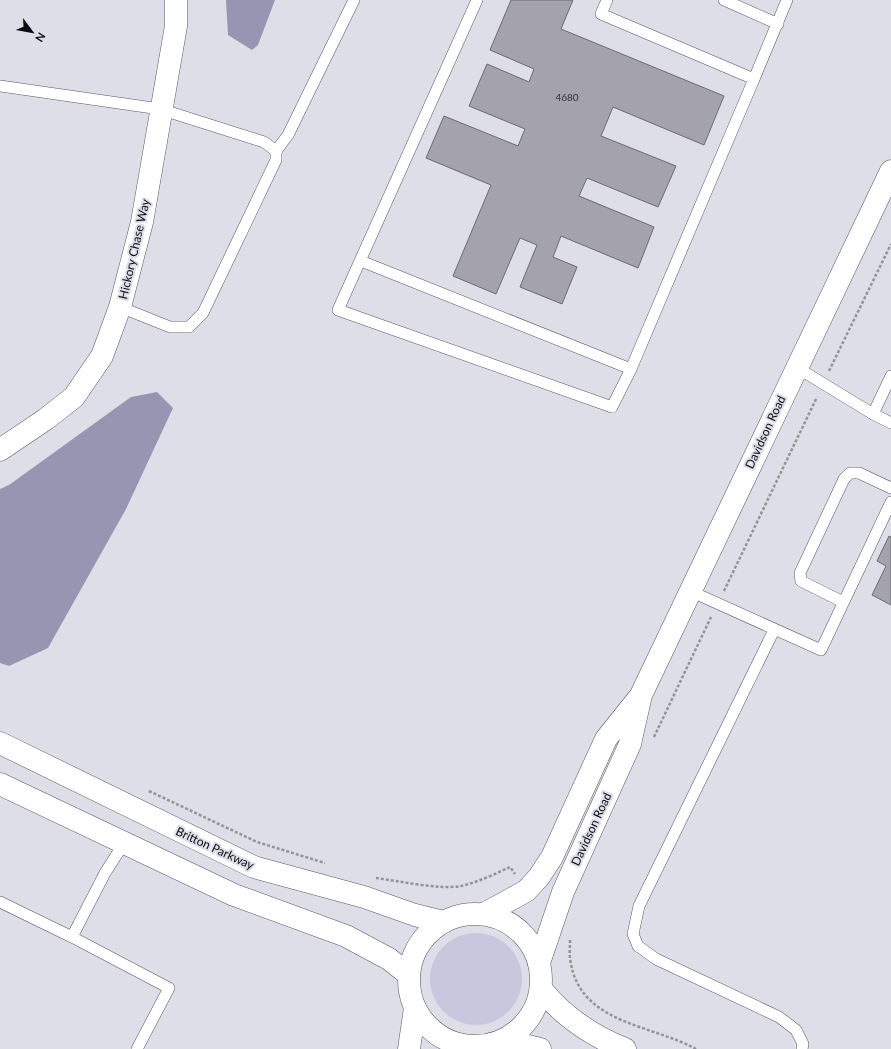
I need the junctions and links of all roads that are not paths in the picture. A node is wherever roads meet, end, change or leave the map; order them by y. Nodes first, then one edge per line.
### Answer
1 (176, 0) edge
2 (354, 0) edge
3 (477, 0) edge
4 (607, 0) edge
5 (724, 0) edge
6 (787, 0) edge
7 (778, 24) junction
8 (754, 80) junction
9 (0, 86) edge
10 (160, 109) junction
11 (276, 151) junction
12 (891, 171) edge
13 (361, 261) junction
14 (120, 307) junction
15 (796, 367) junction
16 (631, 369) junction
17 (891, 376) edge
18 (873, 414) junction
19 (891, 423) edge
20 (0, 450) edge
21 (891, 488) edge
22 (891, 502) edge
23 (690, 591) junction
24 (843, 602) junction
25 (774, 630) junction
26 (641, 695) junction
27 (0, 743) edge
28 (0, 784) edge
29 (124, 843) junction
30 (0, 902) edge
31 (484, 914) junction
32 (443, 922) junction
33 (72, 938) junction
34 (539, 963) junction
35 (409, 975) junction
36 (541, 989) junction
37 (415, 1008) junction
38 (504, 1040) junction
39 (478, 1048) edge
40 (137, 1049) edge
41 (409, 1049) edge
42 (540, 1049) edge
43 (625, 1049) edge
44 (802, 1049) edge

1 - 10 main road, Hickory Chase Way
2 - 11 lane
3 - 13 lane
4 - 8 lane
5 - 7 lane
6 - 7 lane
7 - 8 lane
8 - 16 lane
9 - 10 lane
10 - 11 lane
10 - 14 main road, Hickory Chase Way
11 - 14 lane
12 - 15 main road, Davidson Road
13 - 16 lane
13 - 16 lane
14 - 20 main road, Hickory Chase Way
15 - 18 lane
15 - 23 main road, Davidson Road
17 - 18 lane
18 - 19 lane
21 - 24 lane
22 - 24 lane
23 - 25 lane
23 - 26 main road, Davidson Road
24 - 25 lane
25 - 44 lane
26 - 31 main road, Davidson Road
26 - 34 main road, Davidson Road
27 - 32 main road, Britton Parkway
28 - 29 main road
29 - 33 lane
29 - 35 main road
30 - 33 lane
31 - 32 main road
31 - 34 main road
32 - 35 main road
33 - 40 lane
34 - 36 main road
35 - 37 main road
36 - 38 main road
36 - 43 main road
37 - 39 main road
37 - 41 main road
38 - 39 main road
38 - 42 main road

